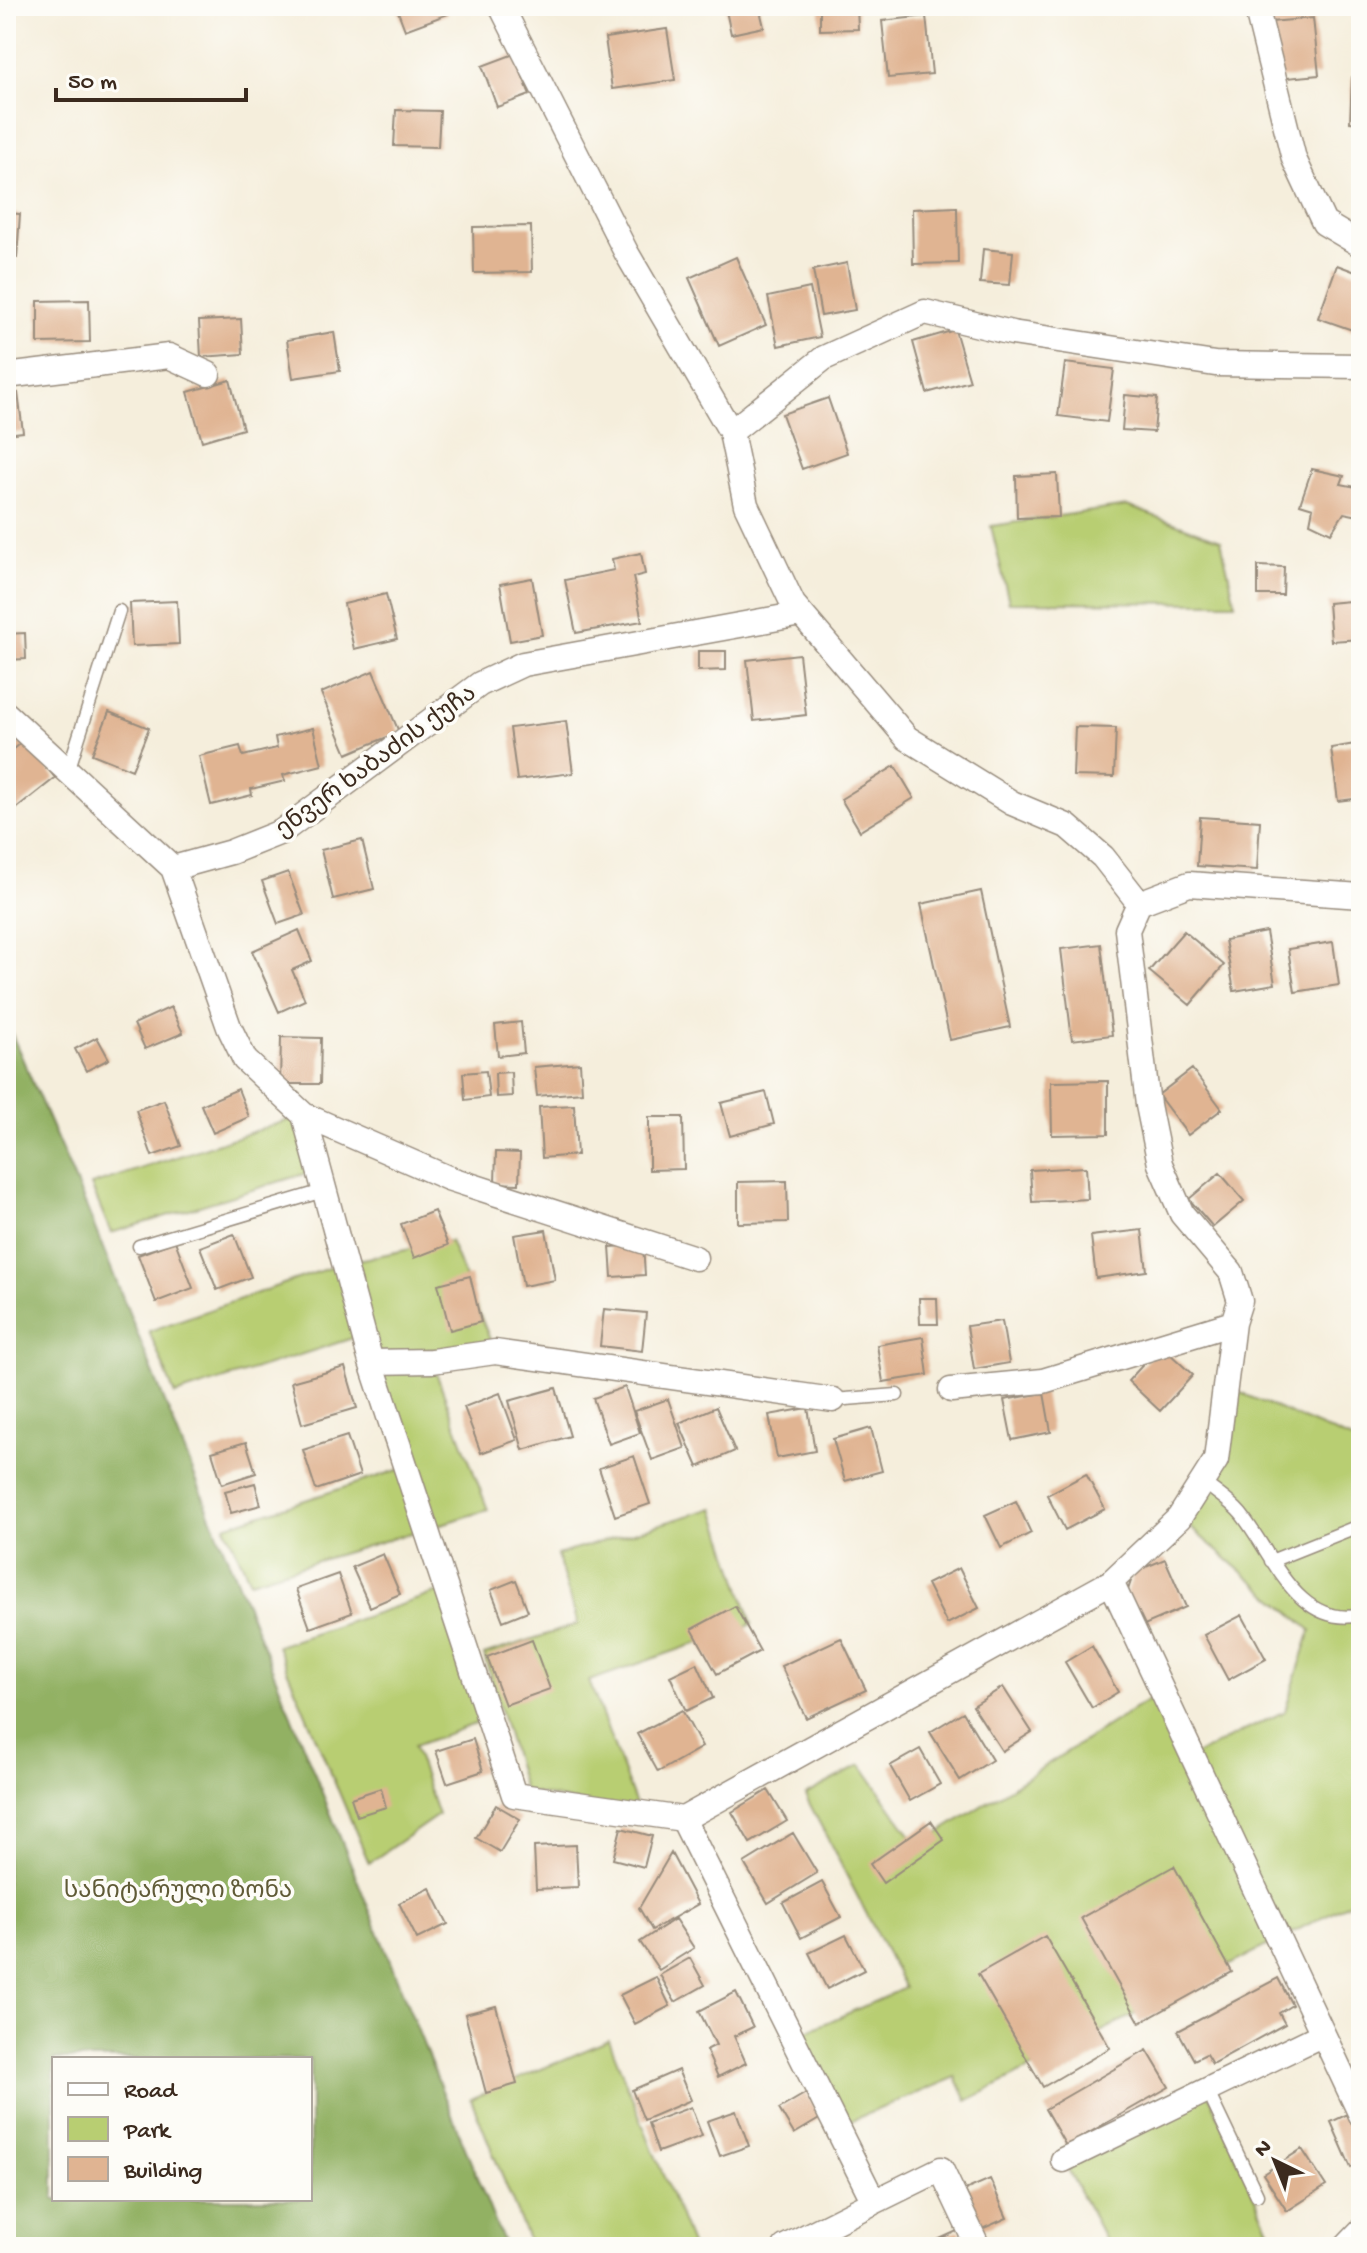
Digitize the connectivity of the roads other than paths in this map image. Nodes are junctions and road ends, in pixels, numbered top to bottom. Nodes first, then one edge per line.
1 (501, 6) edge
2 (1256, 6) edge
3 (1361, 245) edge
4 (1361, 366) edge
5 (208, 374) dead end
6 (6, 376) edge
7 (731, 432) junction
8 (119, 611) dead end
9 (801, 614) junction
10 (6, 714) edge
11 (68, 771) junction
12 (173, 868) junction
13 (1361, 876) edge
14 (1331, 894) junction
15 (1361, 896) edge
16 (1139, 903) junction
17 (304, 1115) junction
18 (323, 1191) junction
19 (139, 1246) dead end
20 (695, 1258) dead end
21 (1233, 1323) junction
22 (371, 1362) junction
23 (951, 1390) dead end
24 (897, 1395) dead end
25 (833, 1400) joint
26 (1203, 1482) junction
27 (1361, 1525) edge
28 (1271, 1561) junction
29 (1111, 1582) junction
30 (1361, 1615) edge
31 (683, 1819) junction
32 (1323, 2034) junction
33 (1207, 2090) junction
34 (1361, 2115) edge
35 (1063, 2160) dead end
36 (1257, 2195) dead end
37 (874, 2202) junction
38 (1361, 2222) edge
39 (785, 2247) edge
40 (978, 2247) edge
41 (1337, 2247) edge

1 - 7 street
2 - 3 street
4 - 7 street
5 - 6 street
7 - 9 street
8 - 11 lane
9 - 12 street, ენვერ ხაბაძის ქუჩა
9 - 16 street
10 - 11 street
11 - 12 street
12 - 17 street
13 - 14 street
14 - 15 street
14 - 16 street
16 - 21 street
17 - 18 street
17 - 20 street
18 - 19 lane
18 - 22 street
21 - 23 street
21 - 26 street
22 - 25 street
22 - 31 street
24 - 25 lane
26 - 28 lane
26 - 29 street
27 - 28 lane
28 - 30 lane
29 - 31 street
29 - 32 street
31 - 37 street
32 - 33 street
32 - 34 street
33 - 35 street
33 - 36 lane
37 - 39 street
37 - 40 street
38 - 41 lane

